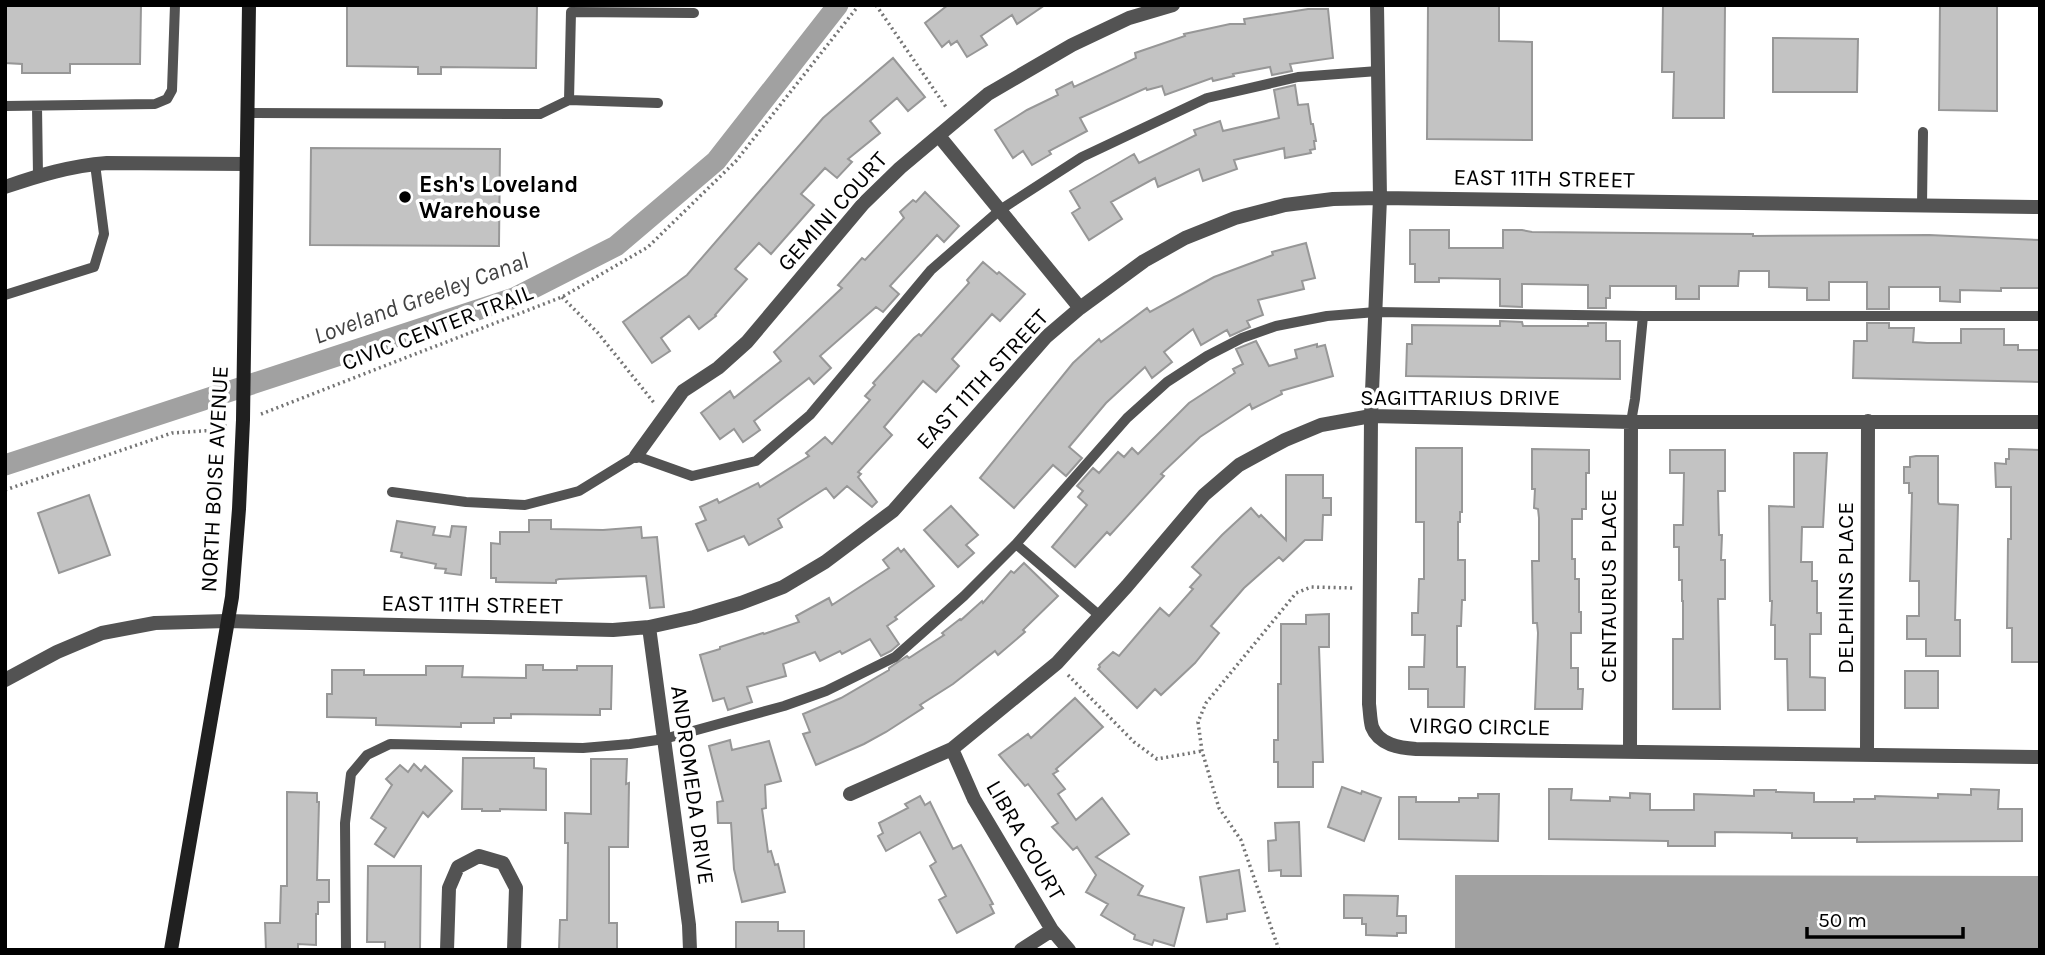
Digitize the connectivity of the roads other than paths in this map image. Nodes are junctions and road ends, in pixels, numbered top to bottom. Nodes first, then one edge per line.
1 (175, 5) edge
2 (249, 5) edge
3 (1173, 5) edge
4 (1377, 5) edge
5 (694, 13) dead end
6 (1378, 71) junction
7 (569, 100) junction
8 (658, 103) dead end
9 (5, 106) edge
10 (37, 106) junction
11 (247, 113) junction
12 (1923, 132) dead end
13 (939, 136) junction
14 (246, 163) junction
15 (95, 164) junction
16 (38, 176) junction
17 (5, 187) edge
18 (1380, 198) junction
19 (1922, 205) junction
20 (2040, 207) edge
21 (1000, 210) junction
22 (5, 295) edge
23 (1080, 308) junction
24 (1376, 312) junction
25 (1643, 316) junction
26 (2040, 316) edge
27 (1371, 416) junction
28 (1868, 421) junction
29 (1631, 422) junction
30 (2040, 422) edge
31 (636, 456) junction
32 (392, 492) dead end
33 (1016, 544) junction
34 (1100, 615) junction
35 (228, 621) junction
36 (649, 627) junction
37 (5, 680) edge
38 (664, 739) junction
39 (952, 749) junction
40 (1630, 751) junction
41 (1867, 754) junction
42 (2040, 757) edge
43 (850, 794) dead end
44 (1052, 930) junction
45 (171, 950) edge
46 (346, 950) edge
47 (447, 950) edge
48 (514, 950) edge
49 (690, 950) edge
50 (1020, 950) edge
51 (1069, 950) edge

1 - 10 lane
2 - 11 street, NORTH BOISE AVENUE
3 - 13 street, GEMINI COURT
4 - 6 street, VIRGO CIRCLE
5 - 7 lane
6 - 18 street, VIRGO CIRCLE
6 - 21 lane
7 - 8 lane
7 - 11 lane
9 - 10 lane
10 - 16 lane
11 - 14 street, NORTH BOISE AVENUE
12 - 19 lane
13 - 21 street
13 - 31 street, GEMINI COURT
14 - 15 street
14 - 35 street, NORTH BOISE AVENUE
15 - 16 street
15 - 22 lane
16 - 17 street
18 - 19 street, EAST 11TH STREET
18 - 23 street, EAST 11TH STREET
18 - 24 street, VIRGO CIRCLE
19 - 20 street, EAST 11TH STREET
21 - 23 street
21 - 31 lane
23 - 36 street, EAST 11TH STREET
24 - 25 lane
24 - 27 street, VIRGO CIRCLE
24 - 33 lane
25 - 26 lane
25 - 29 lane
27 - 29 street, SAGITTARIUS DRIVE
27 - 34 street, SAGITTARIUS DRIVE
27 - 40 street, VIRGO CIRCLE
28 - 29 street, SAGITTARIUS DRIVE
28 - 30 street, SAGITTARIUS DRIVE
28 - 41 street, DELPHINS PLACE
29 - 40 street, CENTAURUS PLACE
31 - 32 lane
33 - 34 lane
33 - 38 lane
34 - 39 street, SAGITTARIUS DRIVE
35 - 36 street, EAST 11TH STREET
35 - 37 street, EAST 11TH STREET
35 - 45 street, NORTH BOISE AVENUE
36 - 38 street, ANDROMEDA DRIVE
38 - 46 lane
38 - 49 street, ANDROMEDA DRIVE
39 - 43 street, SAGITTARIUS DRIVE
39 - 44 street, LIBRA COURT
40 - 41 street, VIRGO CIRCLE
41 - 42 street, VIRGO CIRCLE
44 - 50 street
44 - 51 street, LIBRA COURT
47 - 48 street

